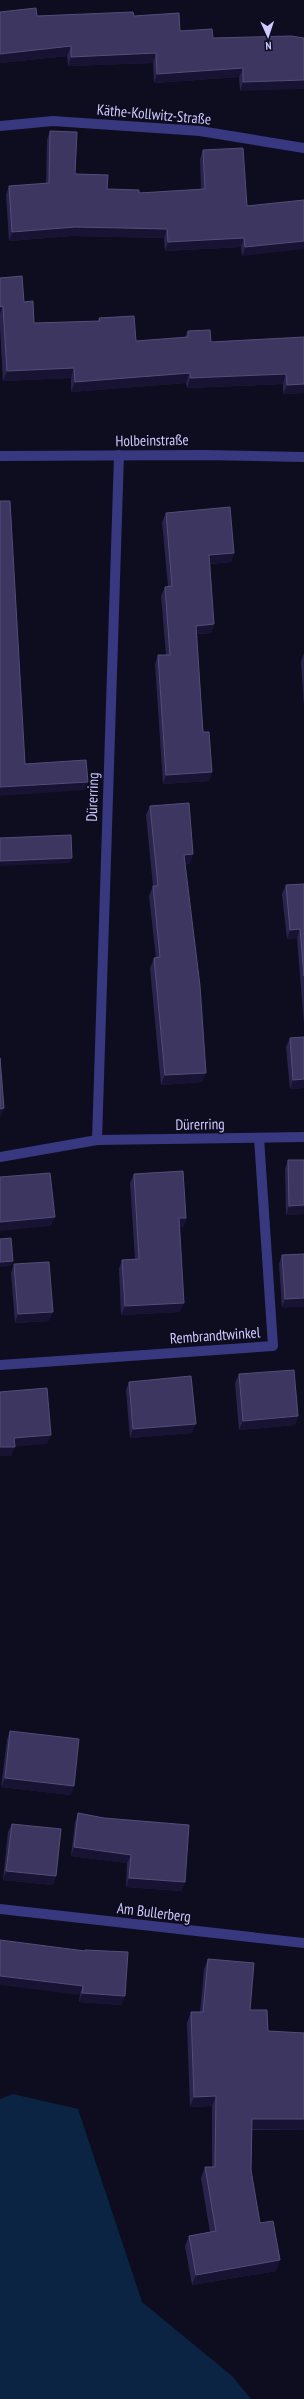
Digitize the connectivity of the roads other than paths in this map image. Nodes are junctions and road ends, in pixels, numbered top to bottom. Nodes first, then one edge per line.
1 (0, 126) edge
2 (304, 148) edge
3 (119, 455) junction
4 (0, 456) edge
5 (304, 457) edge
6 (304, 1137) edge
7 (259, 1138) junction
8 (97, 1140) junction
9 (0, 1157) edge
10 (0, 1365) edge
11 (0, 1909) edge
12 (304, 1943) edge

1 - 2 street, Käthe-Kollwitz-Straße
3 - 4 street, Holbeinstraße
3 - 5 street, Holbeinstraße
3 - 8 street, Dürerring
6 - 7 street, Dürerring
7 - 8 street, Dürerring
7 - 10 street, Rembrandtwinkel
8 - 9 street, Dürerring
11 - 12 street, Am Bullerberg

